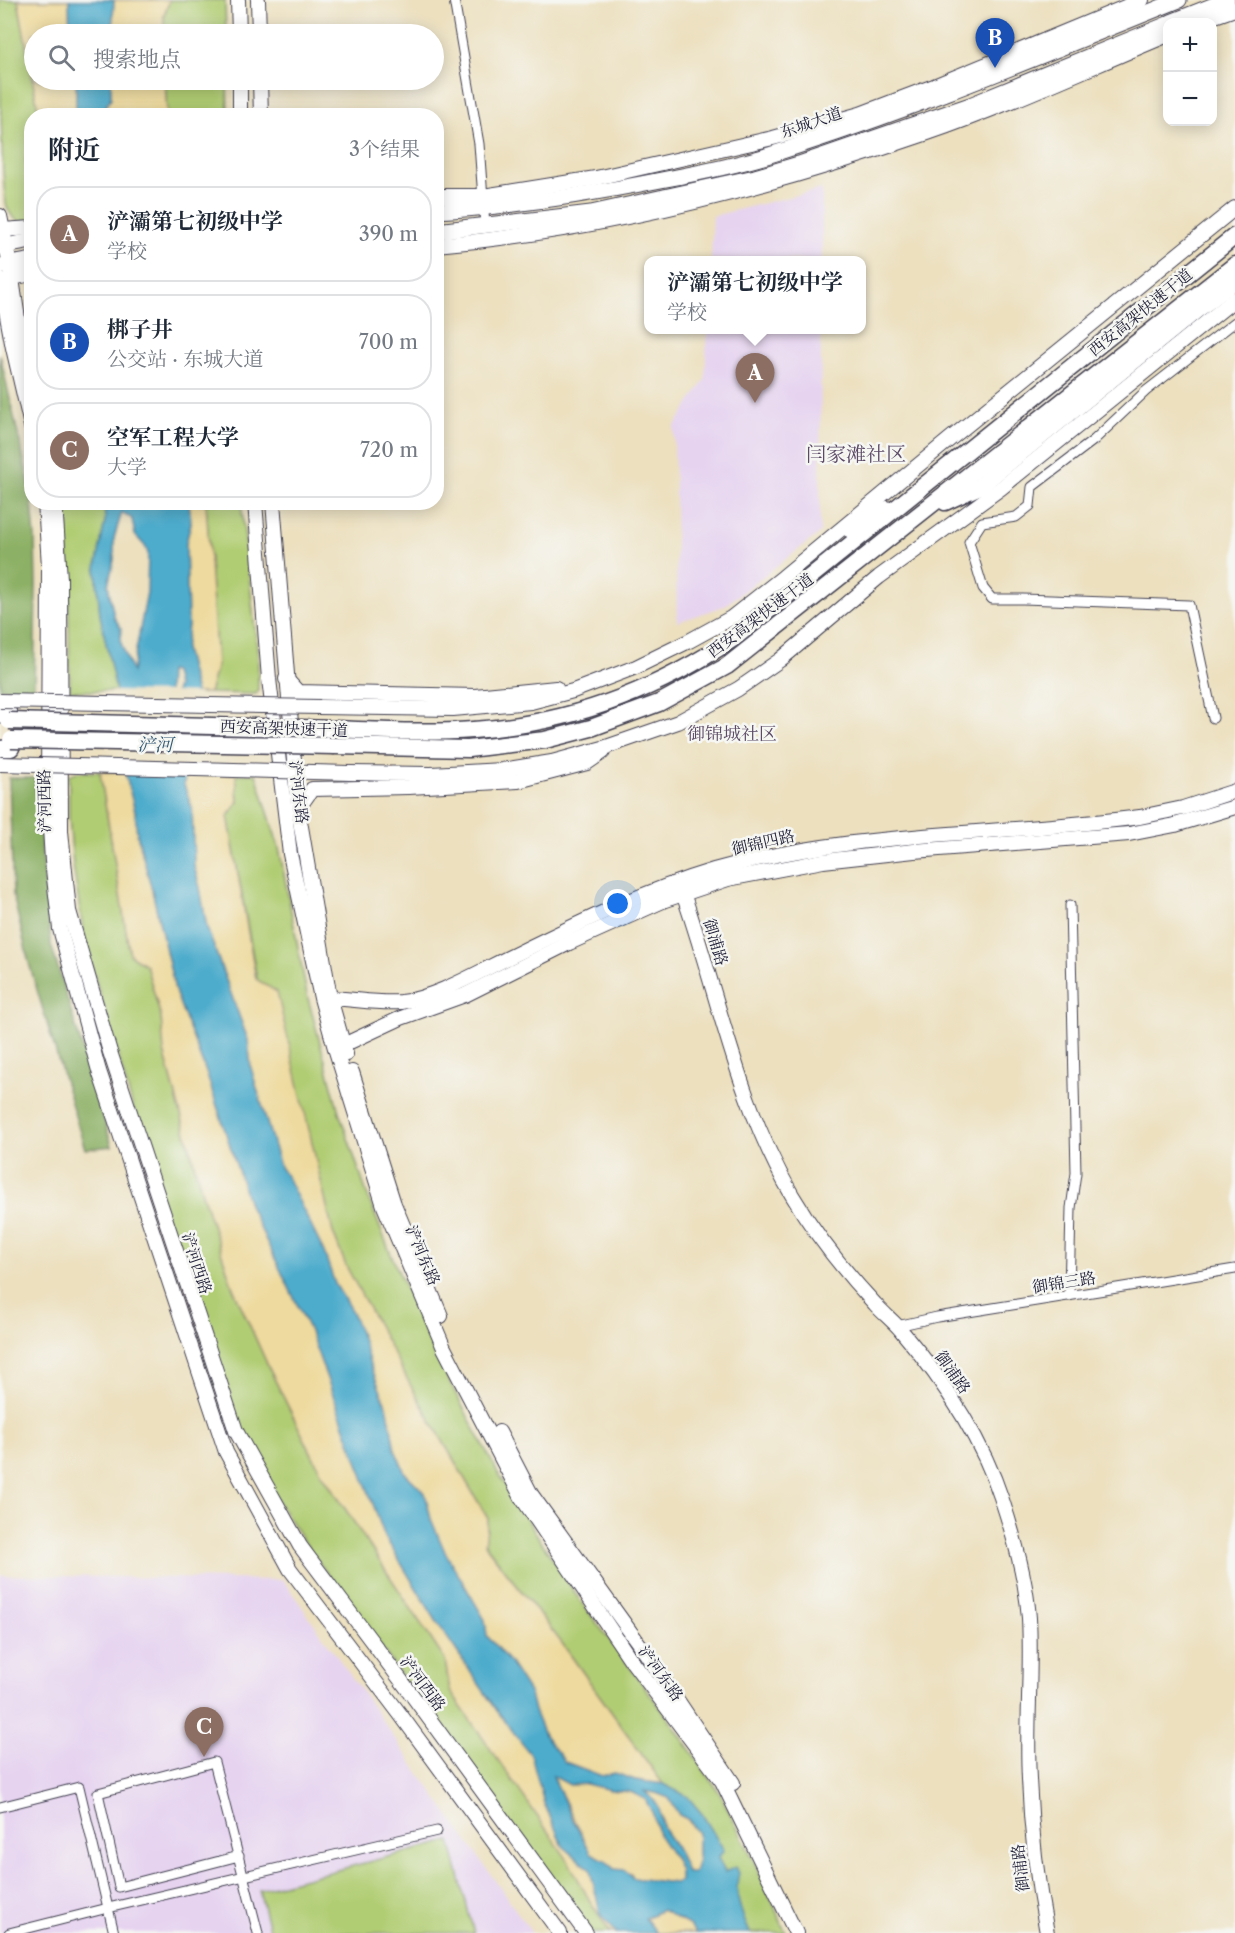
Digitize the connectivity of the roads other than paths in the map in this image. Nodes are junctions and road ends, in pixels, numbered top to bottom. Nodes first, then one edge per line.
1 (238, 0) edge
2 (258, 0) edge
3 (454, 0) edge
4 (1142, 0) edge
5 (1179, 0) edge
6 (1227, 0) edge
7 (1235, 9) edge
8 (1182, 18) edge
9 (1209, 18) edge
10 (239, 24) edge
11 (259, 24) edge
12 (1163, 25) edge
13 (1163, 37) edge
14 (240, 90) edge
15 (260, 90) edge
16 (240, 108) edge
17 (261, 108) edge
18 (444, 197) edge
19 (483, 202) junction
20 (1235, 208) edge
21 (444, 209) edge
22 (1, 223) edge
23 (1235, 224) edge
24 (485, 226) junction
25 (24, 227) edge
26 (444, 230) edge
27 (1235, 236) edge
28 (24, 242) edge
29 (444, 244) edge
30 (3, 246) edge
31 (24, 264) edge
32 (1235, 265) edge
33 (5, 272) edge
34 (24, 273) edge
35 (1235, 281) edge
36 (1235, 299) edge
37 (1235, 321) edge
38 (24, 354) edge
39 (24, 396) edge
40 (983, 440) junction
41 (923, 488) junction
42 (46, 510) edge
43 (56, 510) edge
44 (256, 510) edge
45 (274, 510) edge
46 (920, 513) junction
47 (819, 547) junction
48 (636, 667) junction
49 (286, 679) junction
50 (4, 715) edge
51 (1213, 718) dead end
52 (335, 738) junction
53 (5, 744) edge
54 (614, 745) junction
55 (0, 764) edge
56 (1235, 791) edge
57 (1235, 807) edge
58 (298, 809) junction
59 (681, 887) junction
60 (1070, 905) dead end
61 (326, 998) junction
62 (339, 1047) junction
63 (1235, 1269) edge
64 (1069, 1296) junction
65 (897, 1326) junction
66 (0, 1807) edge
67 (437, 1831) dead end
68 (239, 1856) junction
69 (244, 1876) junction
70 (108, 1908) junction
71 (9, 1933) edge
72 (114, 1933) edge
73 (258, 1933) edge
74 (560, 1933) edge
75 (586, 1933) edge
76 (796, 1933) edge
77 (805, 1933) edge
78 (1047, 1933) edge

1 - 10 main road
2 - 11 main road
3 - 19 street
4 - 19 main road
5 - 19 main road, 东城大道
6 - 8 main road
7 - 9 main road
12 - 24 main road
13 - 29 main road
14 - 16 main road
15 - 17 main road
18 - 19 main road
19 - 21 main road, 东城大道
19 - 24 street
20 - 47 main road
22 - 25 main road
22 - 30 main road
23 - 40 highway
24 - 26 main road
27 - 40 highway, 西安高架快速干道
28 - 30 main road
30 - 33 main road
31 - 33 main road
32 - 46 highway, 西安高架快速干道
33 - 34 main road
33 - 38 main road
33 - 39 main road
35 - 46 highway
36 - 54 main road
37 - 51 street
40 - 41 highway, 西安高架快速干道
41 - 47 main road
41 - 52 highway, 西安高架快速干道
42 - 74 main road, 浐河西路
43 - 75 main road, 浐河西路
44 - 61 main road, 浐河东路
45 - 49 main road, 浐河东路
46 - 52 highway, 西安高架快速干道
47 - 48 main road
48 - 49 main road
48 - 50 main road, bridge
49 - 58 main road, 浐河东路
50 - 52 highway, 西安高架快速干道, bridge
52 - 53 highway, 西安高架快速干道, bridge
54 - 55 main road, bridge
54 - 58 main road
56 - 59 main road, 御锦四路
57 - 59 main road, 御锦四路
58 - 61 main road, 浐河东路
59 - 61 main road, 御锦四路
59 - 62 main road, 御锦四路
59 - 65 main road, 御浦路
60 - 64 street
61 - 62 main road, 浐河东路
62 - 76 main road, 浐河东路
62 - 77 main road, 浐河东路
63 - 64 street, 御锦三路
64 - 65 street, 御锦三路
65 - 78 main road, 御浦路
66 - 70 street
67 - 69 street
68 - 68 street
68 - 69 street
69 - 70 street
69 - 73 street
70 - 71 street
70 - 72 street

